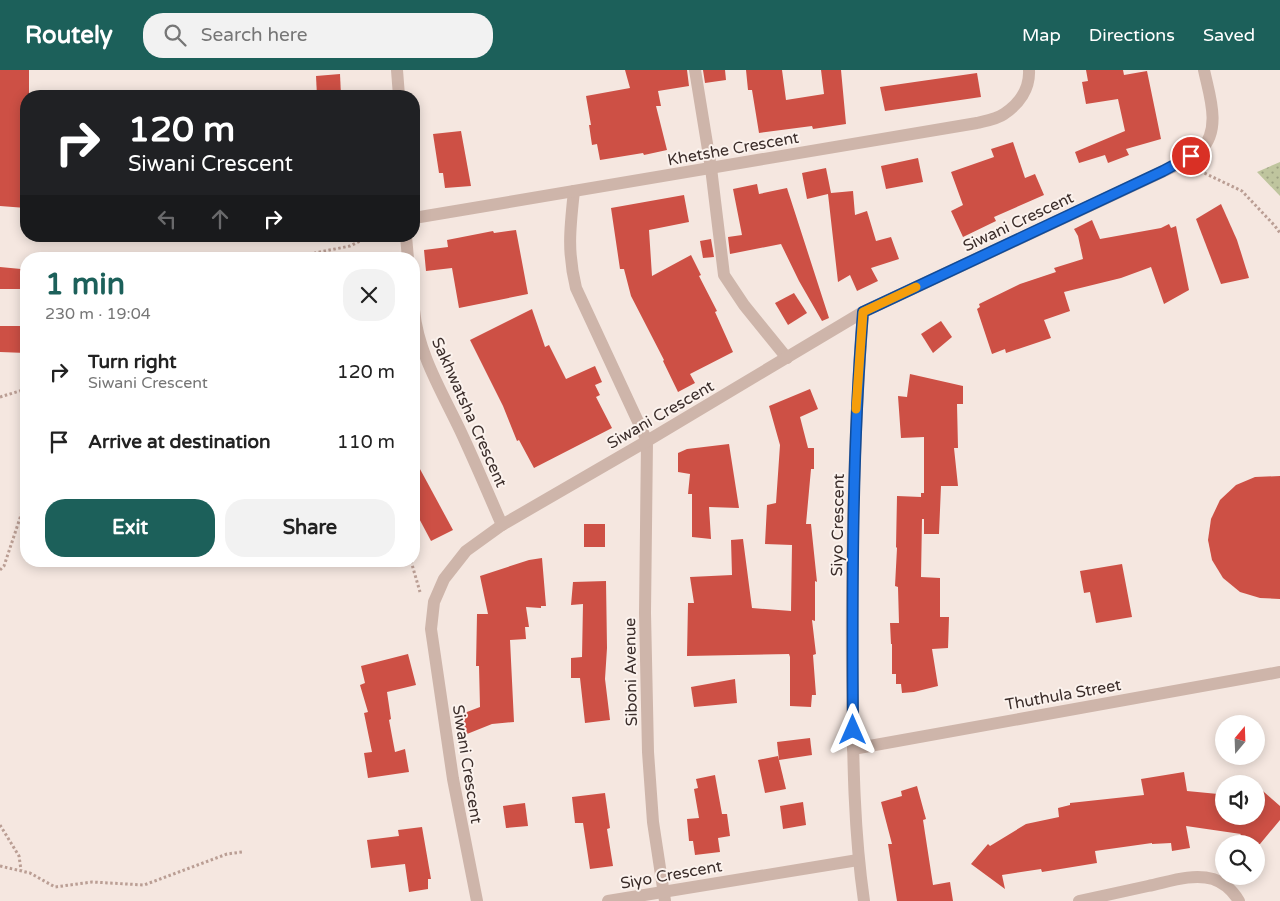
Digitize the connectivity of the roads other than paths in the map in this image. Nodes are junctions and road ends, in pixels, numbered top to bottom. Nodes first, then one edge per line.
1 (397, 70) edge
2 (695, 70) edge
3 (1029, 70) edge
4 (1204, 70) edge
5 (398, 90) edge
6 (712, 168) junction
7 (574, 191) junction
8 (420, 217) edge
9 (863, 312) junction
10 (420, 342) edge
11 (786, 358) junction
12 (647, 441) junction
13 (502, 525) junction
14 (1280, 672) edge
15 (853, 749) junction
16 (858, 860) junction
17 (664, 896) edge
18 (477, 901) edge
19 (608, 901) edge
20 (864, 901) edge
21 (1079, 901) edge
22 (1239, 901) edge

1 - 5 street
2 - 6 street
3 - 6 street, Khetshe Crescent
4 - 9 street, Siwani Crescent
6 - 7 street, Khetshe Crescent
6 - 11 street
7 - 8 street, Khetshe Crescent
7 - 12 street
9 - 11 street, Siwani Crescent
9 - 15 street, Siyo Crescent
10 - 13 street, Sakhwatsha Crescent
11 - 12 street, Siwani Crescent
12 - 13 street, Siwani Crescent
12 - 17 street, Siboni Avenue
13 - 18 street, Siwani Crescent
14 - 15 street, Thuthula Street
15 - 16 street, Siyo Crescent
16 - 17 street, Siyo Crescent
16 - 20 street, Siyo Crescent
17 - 19 street, Siyo Crescent
21 - 22 street

